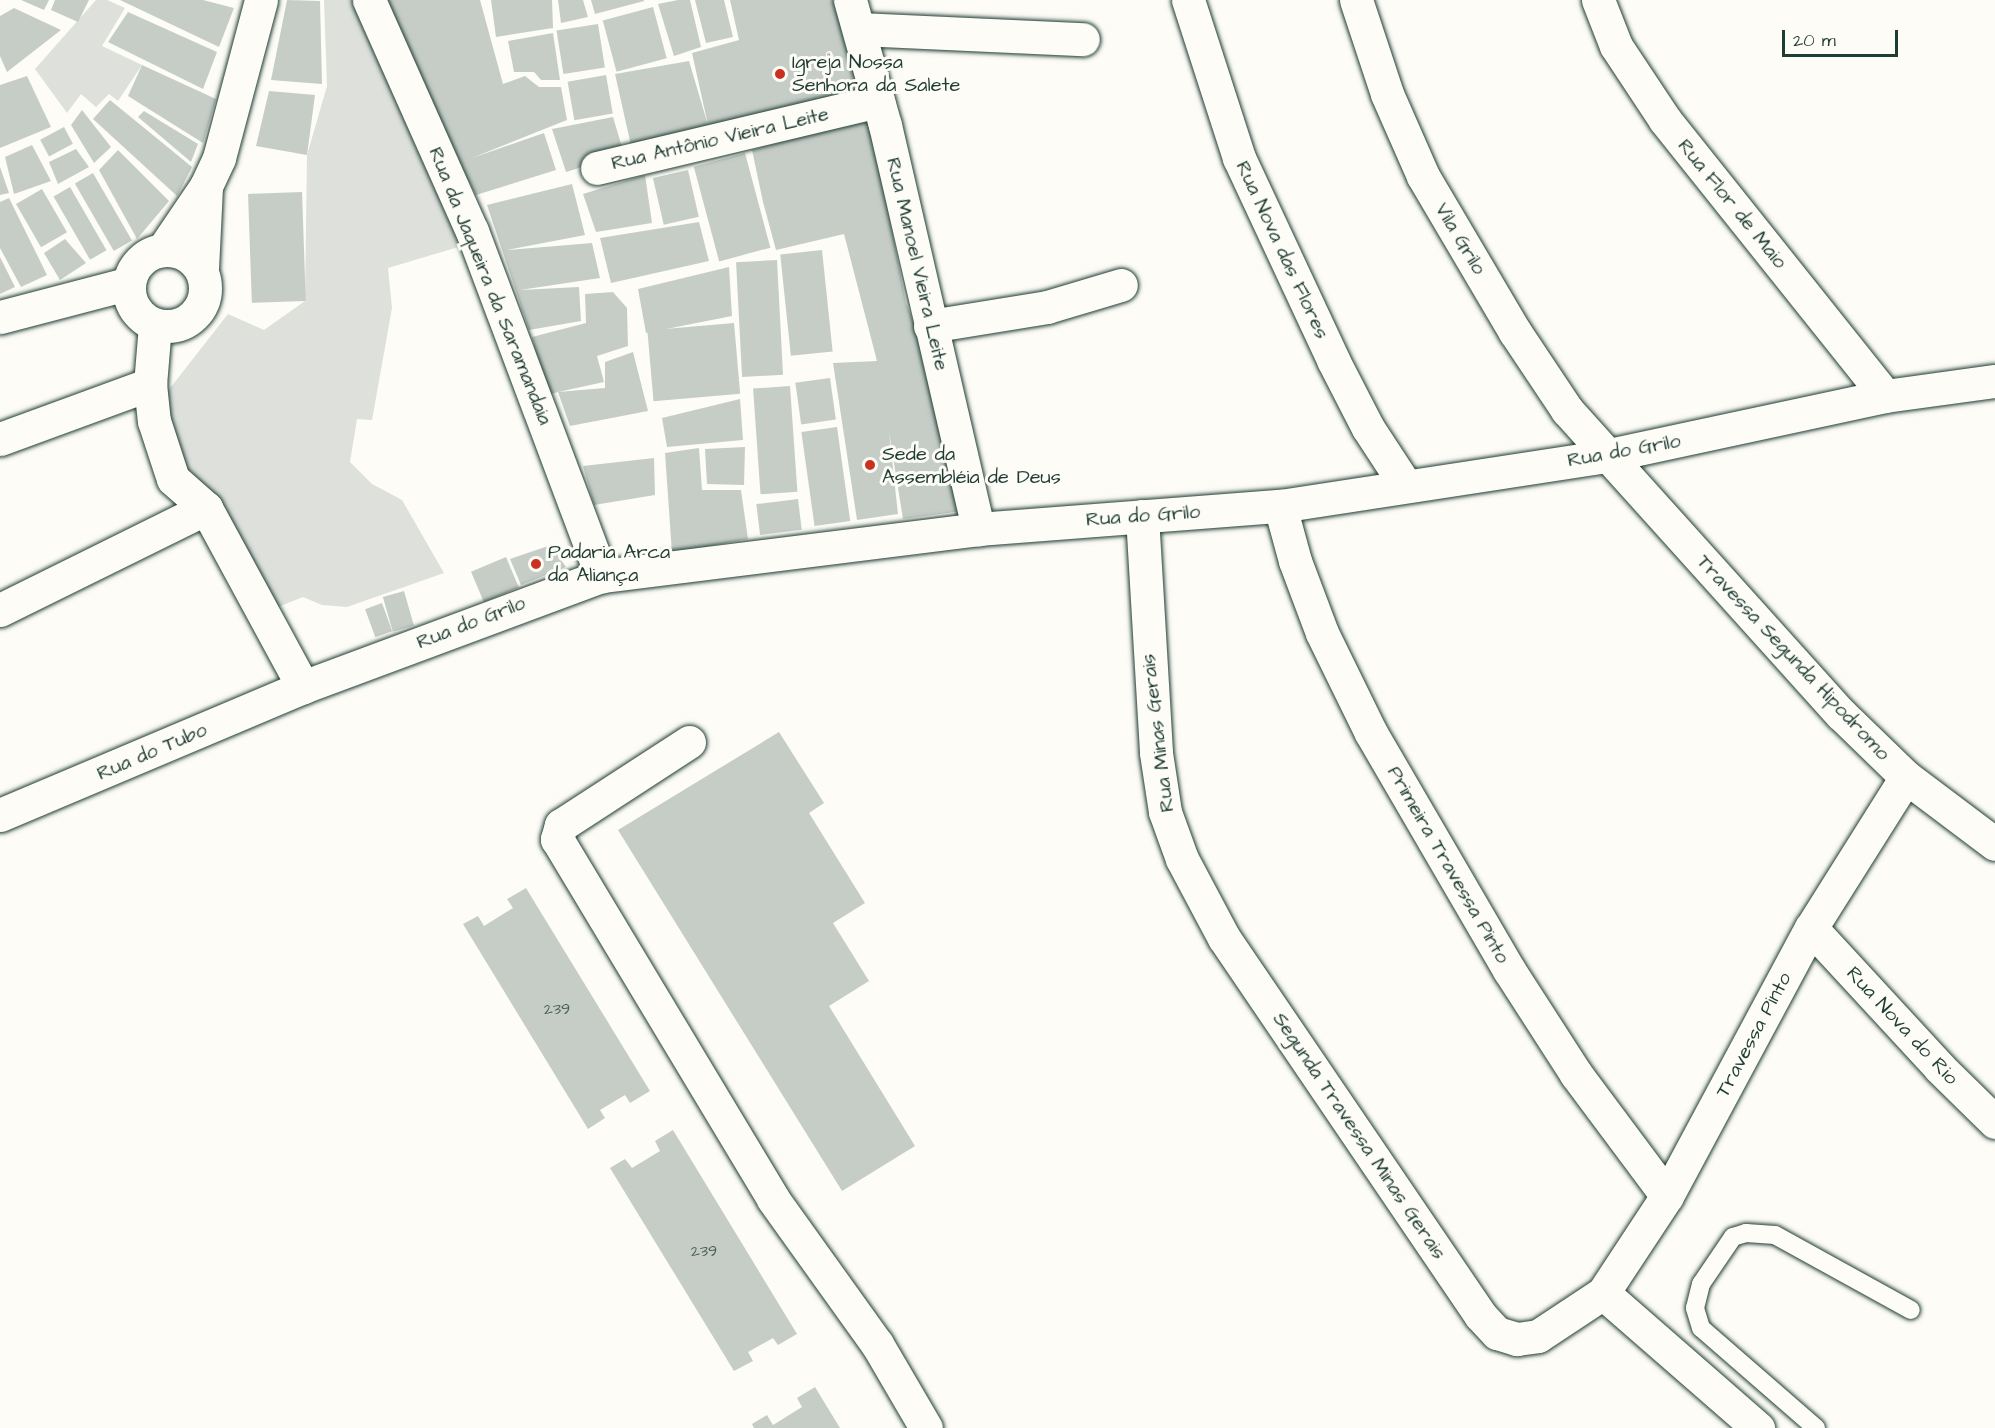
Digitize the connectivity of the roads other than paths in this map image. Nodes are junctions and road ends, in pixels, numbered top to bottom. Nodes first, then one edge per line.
1 (261, 0) edge
2 (369, 0) edge
3 (1188, 0) edge
4 (1356, 0) edge
5 (1598, 0) edge
6 (854, 14) edge
7 (1083, 39) dead end
8 (878, 101) junction
9 (597, 168) dead end
10 (206, 186) junction
11 (164, 248) junction
12 (202, 269) junction
13 (127, 284) junction
14 (1121, 285) dead end
15 (0, 317) edge
16 (155, 325) junction
17 (930, 326) junction
18 (1995, 381) edge
19 (150, 384) junction
20 (1885, 396) junction
21 (0, 439) edge
22 (1605, 456) junction
23 (1406, 486) junction
24 (1280, 506) junction
25 (206, 508) junction
26 (1142, 516) junction
27 (978, 529) junction
28 (602, 576) junction
29 (0, 610) edge
30 (303, 687) junction
31 (689, 742) dead end
32 (1906, 777) junction
33 (0, 815) edge
34 (1995, 844) edge
35 (1811, 928) junction
36 (1224, 938) joint
37 (1995, 1122) edge
38 (1667, 1196) junction
39 (1603, 1293) junction
40 (1911, 1310) dead end
41 (1497, 1333) joint
42 (926, 1428) edge
43 (1758, 1428) edge
44 (1816, 1428) edge

1 - 10 street
2 - 28 street, Rua da Jaqueira da Saramandaia
3 - 23 street, Rua Nova das Flores
4 - 22 street, Vila Grilo
5 - 20 street, Rua Flor de Maio
6 - 7 street
6 - 8 street, Rua Manoel Vieira Leite
8 - 9 street, Rua Antônio Vieira Leite
8 - 17 street, Rua Manoel Vieira Leite
10 - 11 street
10 - 12 street
11 - 12 street
11 - 13 street
12 - 16 street
13 - 15 street
13 - 16 street
14 - 17 street
16 - 19 street
17 - 27 street, Rua Manoel Vieira Leite
18 - 20 street, Rua do Grilo
19 - 21 street
19 - 25 street
20 - 22 street, Rua do Grilo
22 - 23 street, Rua do Grilo
22 - 32 street, Travessa Segunda Hipodromo
23 - 24 street, Rua do Grilo
24 - 26 street, Rua do Grilo
24 - 38 street, Primeira Travessa Pinto
25 - 29 street
25 - 30 street
26 - 27 street, Rua do Grilo
26 - 36 street, Rua Minas Gerais
27 - 28 street, Rua do Grilo
28 - 30 street, Rua do Grilo
30 - 33 street, Rua do Tubo
31 - 42 street
32 - 34 street, Travessa Segunda Hipodromo
32 - 35 street, Travessa Pinto
35 - 37 street, Rua Nova do Rio
35 - 38 street, Travessa Pinto
36 - 41 street, Segunda Travessa Minas Gerais
38 - 39 street, Travessa Pinto
39 - 41 street, Travessa Pinto
39 - 43 street
40 - 44 lane

